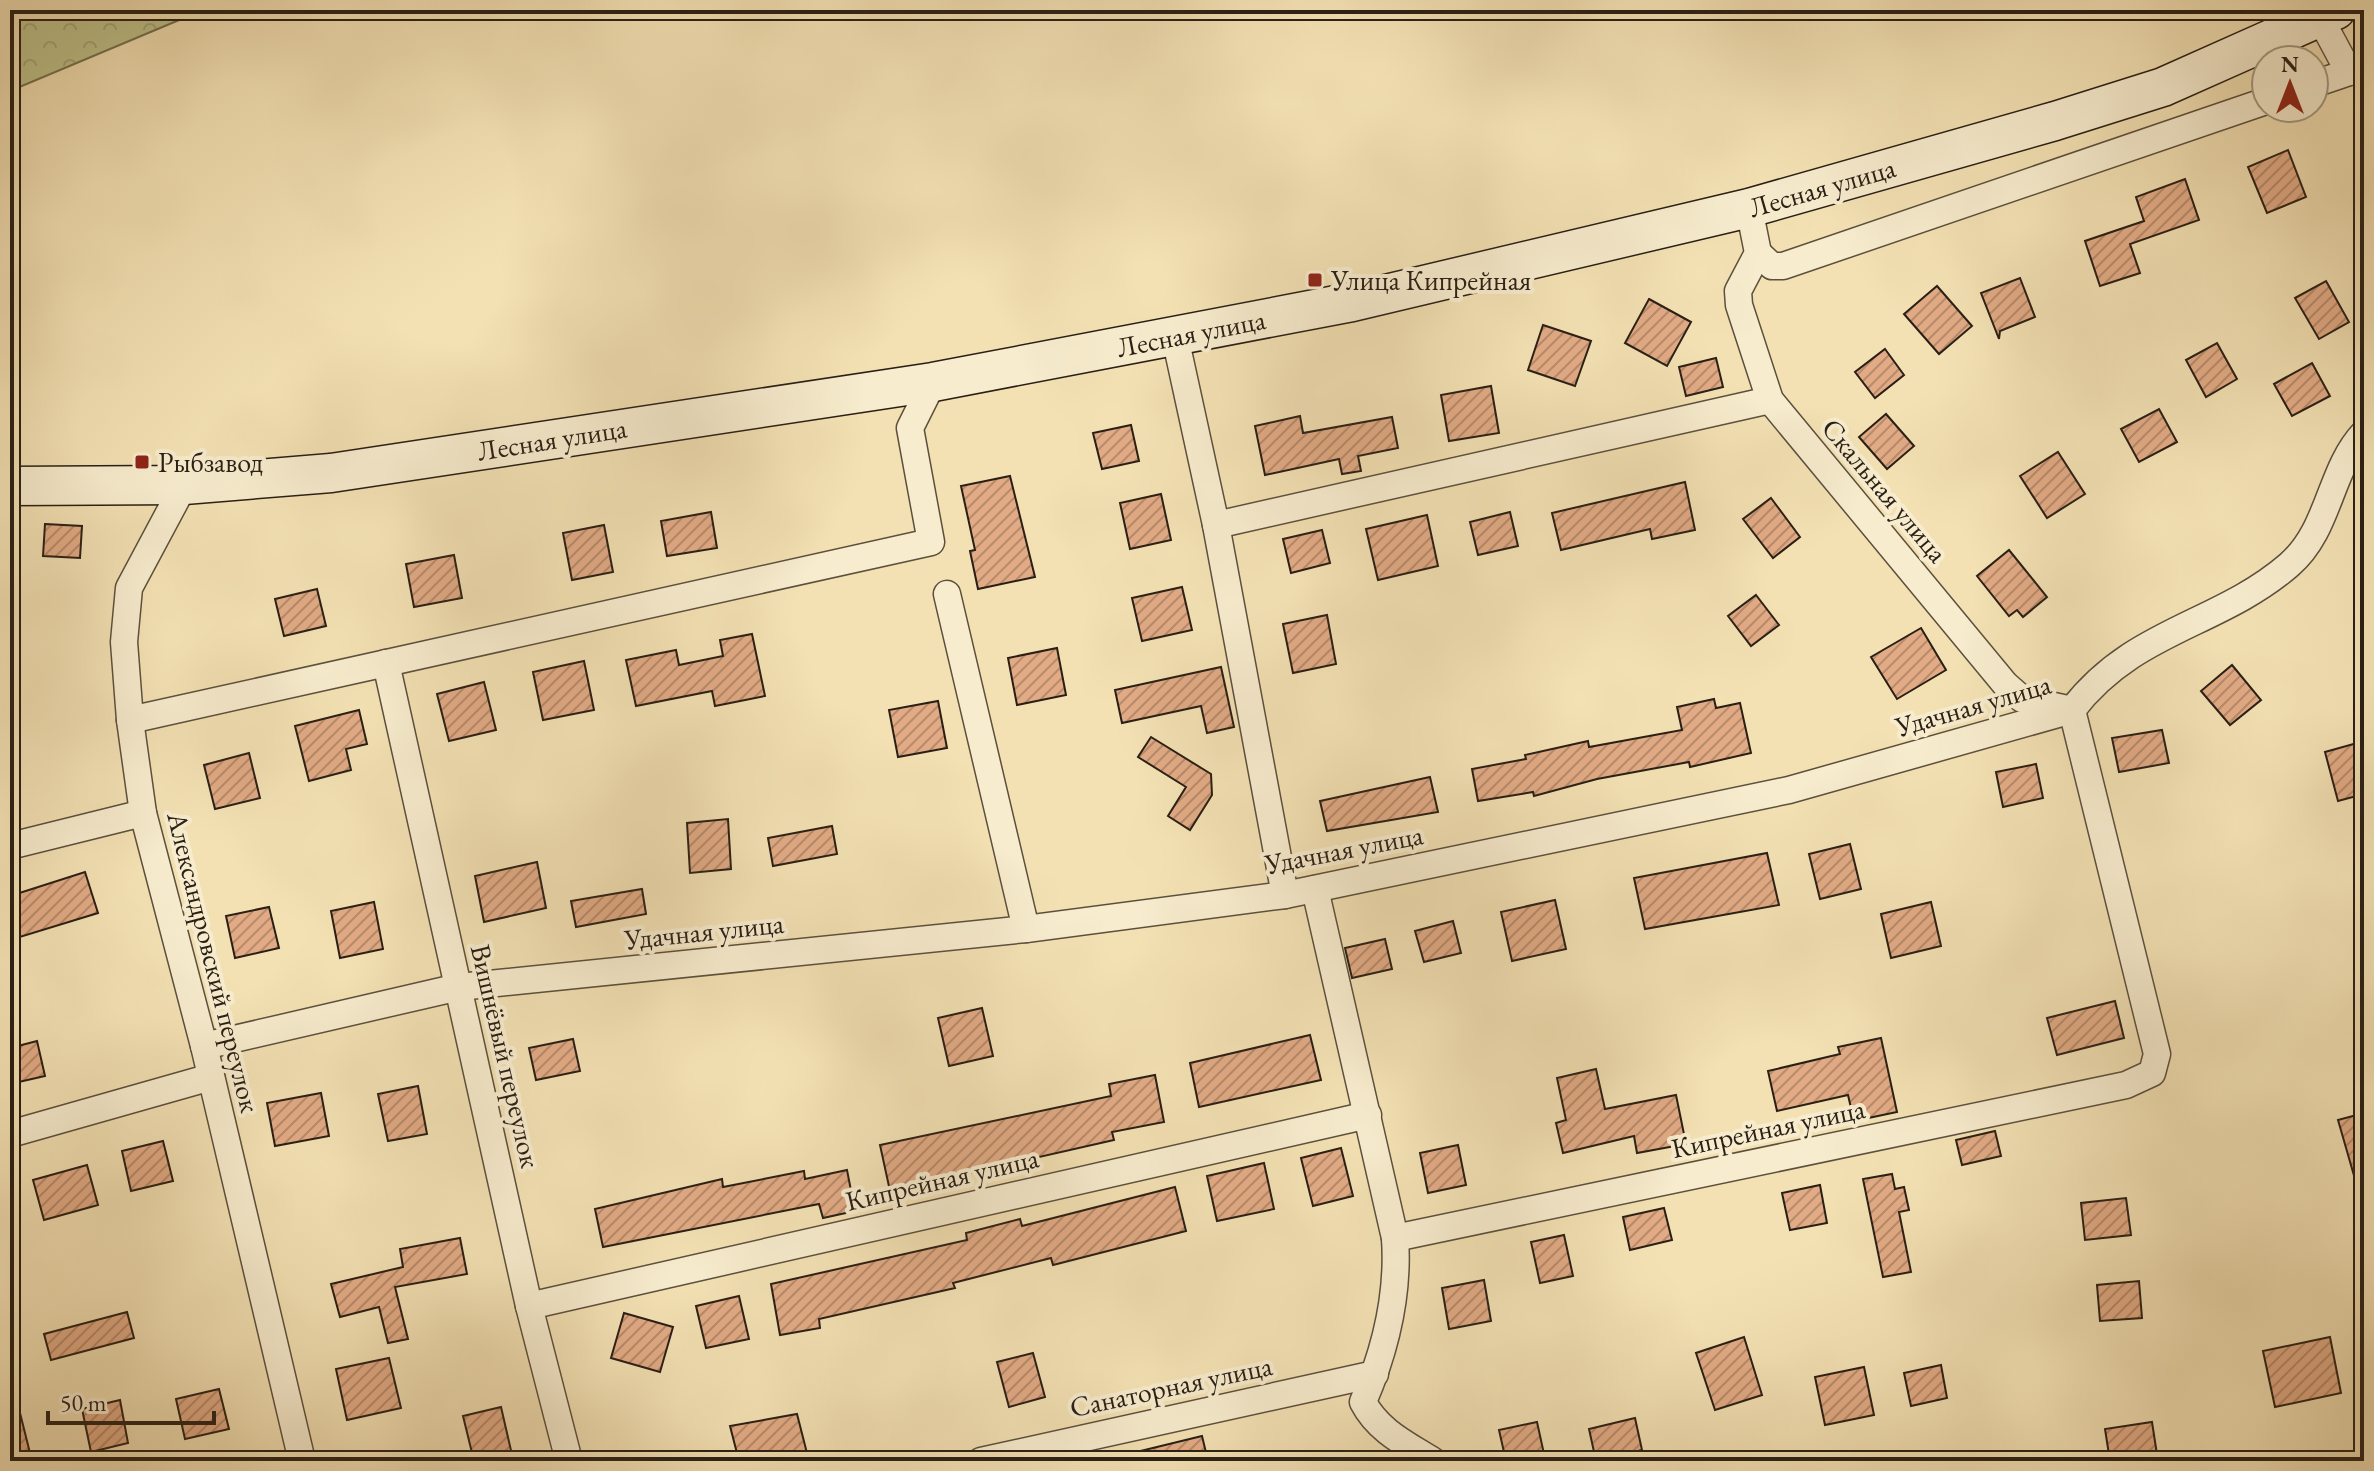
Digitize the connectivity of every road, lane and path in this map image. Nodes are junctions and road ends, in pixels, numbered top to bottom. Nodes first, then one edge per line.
1 (2328, 14) edge
2 (2356, 70) edge
3 (2330, 79) edge
4 (2250, 106) edge
5 (1749, 208) junction
6 (1758, 253) junction
7 (1175, 337) junction
8 (933, 382) junction
9 (1770, 400) junction
10 (2364, 433) edge
11 (184, 485) junction
12 (10, 486) edge
13 (1216, 525) junction
14 (947, 594) dead end
15 (386, 663) junction
16 (2072, 710) junction
17 (130, 720) junction
18 (143, 813) junction
19 (10, 846) edge
20 (1315, 889) junction
21 (1285, 895) junction
22 (1026, 929) junction
23 (459, 987) junction
24 (204, 1046) junction
25 (211, 1077) junction
26 (1368, 1115) junction
27 (10, 1134) edge
28 (1395, 1238) junction
29 (529, 1306) junction
30 (1375, 1374) junction
31 (302, 1461) edge
32 (569, 1461) edge
33 (981, 1461) edge
34 (1433, 1461) edge

1 - 2 street
1 - 5 main road, Лесная улица
2 - 3 street
4 - 6 street
5 - 6 street
5 - 7 main road, Лесная улица
6 - 9 street, Скальная улица
7 - 8 main road, Лесная улица
7 - 13 street
8 - 11 main road, Лесная улица
8 - 15 street
9 - 13 street
9 - 16 street, Скальная улица
10 - 16 street, Удачная улица
11 - 12 main road, Лесная улица
11 - 17 street, Александровский переулок
13 - 21 street
14 - 22 street
15 - 17 street
15 - 23 street, Вишнёвый переулок
16 - 20 street, Удачная улица
16 - 28 street, Кипрейная улица
17 - 18 street, Александровский переулок
18 - 19 street
18 - 24 street, Александровский переулок
20 - 21 street, Удачная улица
20 - 26 street
21 - 22 street, Удачная улица
22 - 23 street, Удачная улица
23 - 24 street, Удачная улица
23 - 29 street, Вишнёвый переулок
24 - 25 street, Александровский переулок
25 - 27 street
25 - 31 street, Александровский переулок
26 - 28 street
26 - 29 street, Кипрейная улица
28 - 30 street
29 - 32 street, Вишнёвый переулок
30 - 33 street, Санаторная улица
30 - 34 street

